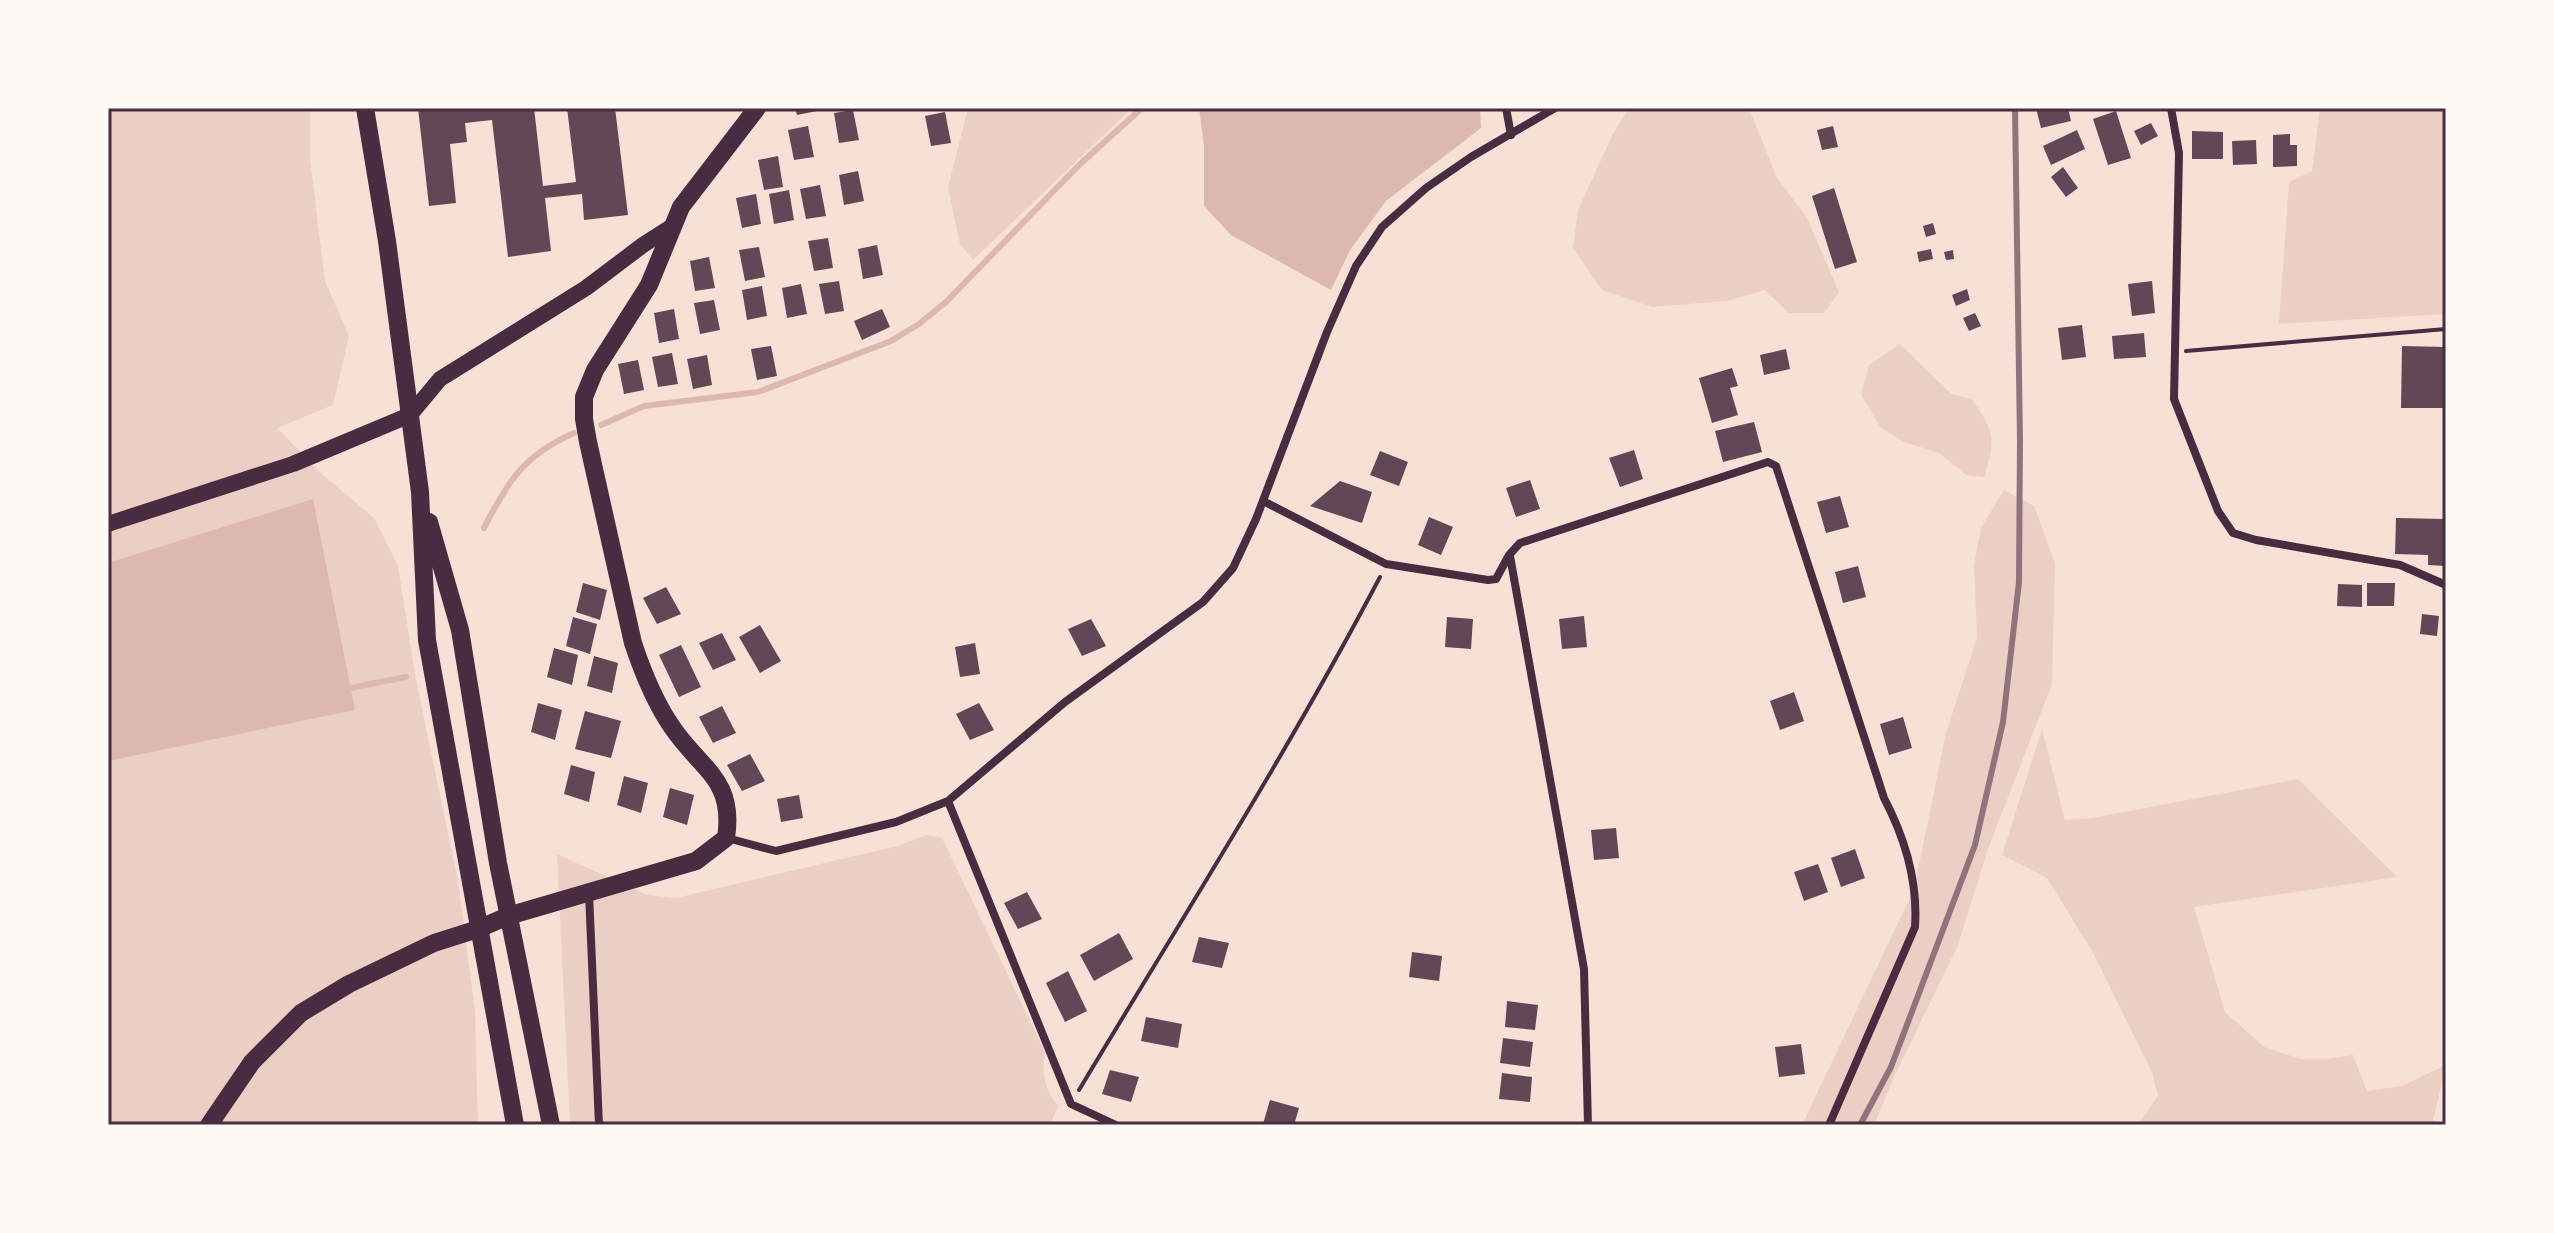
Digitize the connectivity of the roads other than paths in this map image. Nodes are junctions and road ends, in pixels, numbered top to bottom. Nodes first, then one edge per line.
1 (365, 108) edge
2 (757, 108) edge
3 (1506, 108) edge
4 (1555, 108) edge
5 (2171, 108) edge
6 (1511, 135) junction
7 (671, 227) junction
8 (410, 415) junction
9 (420, 492) junction
10 (1263, 501) junction
11 (108, 524) edge
12 (1509, 555) junction
13 (2446, 585) edge
14 (948, 801) junction
15 (726, 838) junction
16 (589, 892) junction
17 (508, 916) junction
18 (478, 929) junction
19 (209, 1125) edge
20 (515, 1125) edge
21 (551, 1125) edge
22 (599, 1125) edge
23 (1116, 1125) edge
24 (1588, 1125) edge
25 (1829, 1125) edge

1 - 8 main road
2 - 7 main road
3 - 6 street
4 - 6 street
5 - 13 street
6 - 10 street
7 - 8 main road
7 - 15 main road
8 - 9 main road
8 - 11 main road
9 - 17 main road
9 - 18 main road
10 - 12 street
10 - 14 street
12 - 24 street
12 - 25 street
14 - 15 street
14 - 23 street
15 - 16 main road
16 - 17 main road
16 - 22 street
17 - 18 main road
17 - 21 main road
18 - 19 main road
18 - 20 main road

